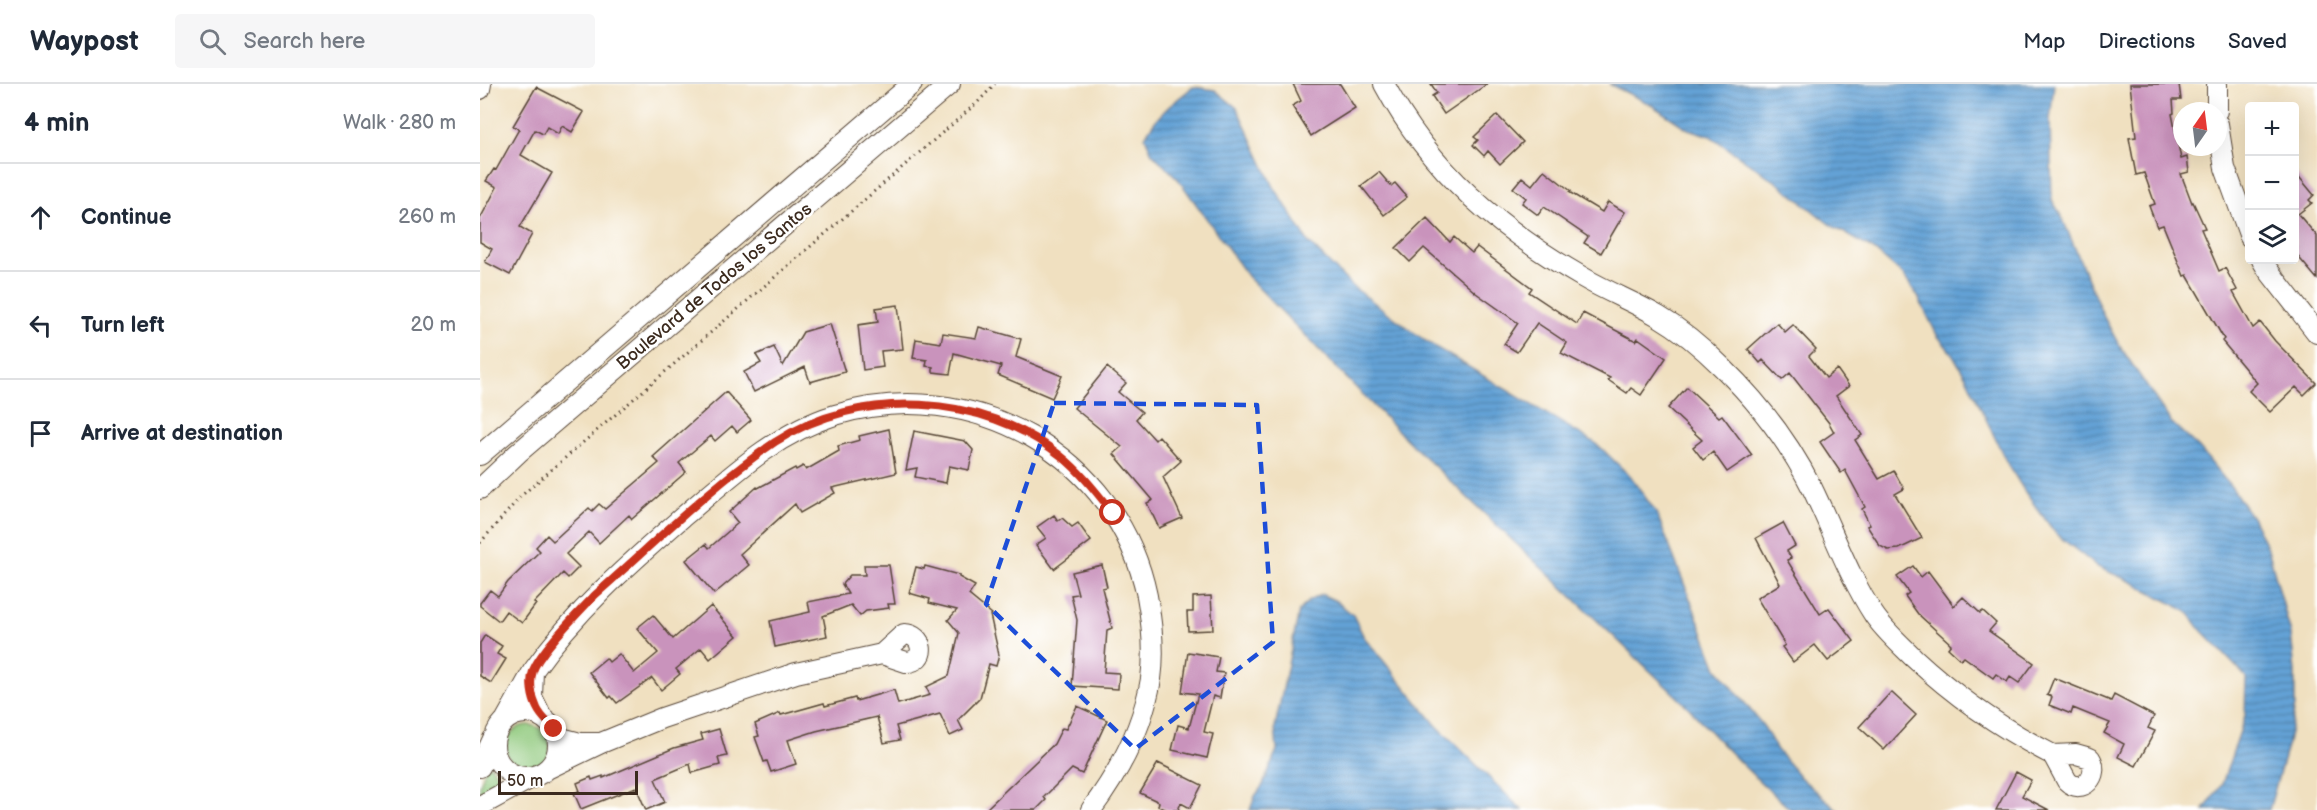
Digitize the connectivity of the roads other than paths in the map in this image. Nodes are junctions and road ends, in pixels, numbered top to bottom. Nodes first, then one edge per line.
1 (481, 84) edge
2 (912, 84) edge
3 (950, 84) edge
4 (1384, 84) edge
5 (2217, 84) edge
6 (480, 89) edge
7 (2217, 102) edge
8 (2223, 156) edge
9 (2245, 223) edge
10 (2264, 264) edge
11 (2317, 333) edge
12 (480, 455) edge
13 (480, 489) edge
14 (882, 654) dead end
15 (533, 671) junction
16 (542, 717) junction
17 (506, 719) junction
18 (494, 736) junction
19 (557, 737) junction
20 (601, 743) junction
21 (2053, 755) dead end
22 (480, 767) edge
23 (541, 772) junction
24 (480, 806) edge
25 (1091, 810) edge

1 - 6 street
2 - 12 street, Boulevard de Todos los Santos
3 - 13 street, Boulevard de Todos los Santos
4 - 21 street
5 - 7 street
8 - 9 street
10 - 11 street
14 - 20 street
15 - 16 street
15 - 17 street
15 - 25 street
16 - 17 street
16 - 19 street
17 - 18 street
18 - 22 street
18 - 23 street
19 - 20 street
19 - 23 street
20 - 23 street
23 - 24 street

